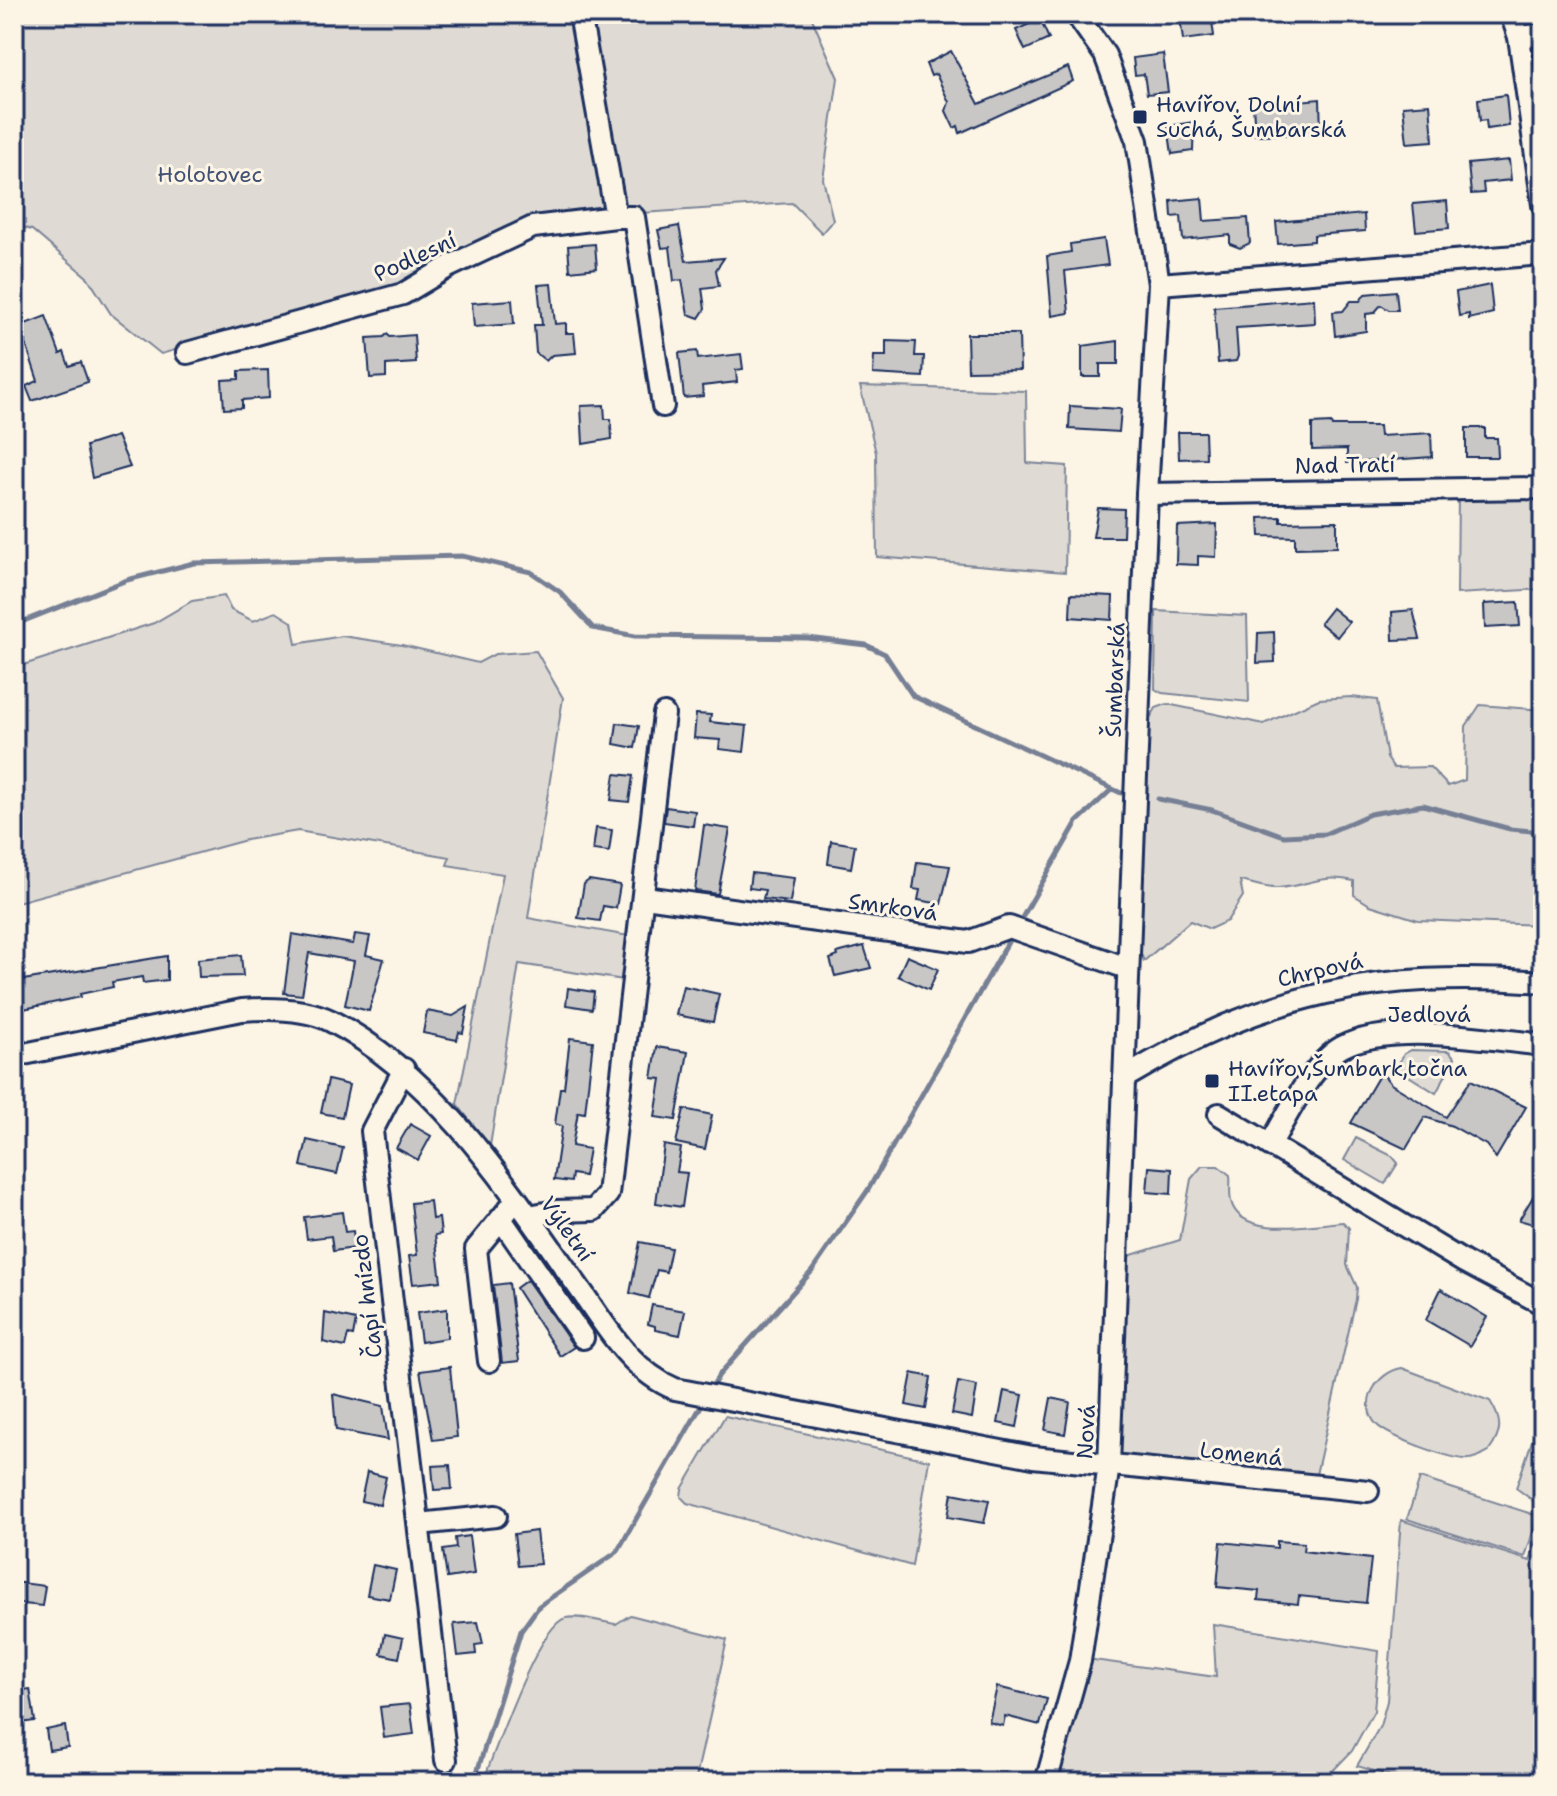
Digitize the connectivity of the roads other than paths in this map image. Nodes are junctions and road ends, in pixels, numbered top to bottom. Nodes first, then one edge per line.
1 (580, 14) edge
2 (1076, 14) edge
3 (1511, 14) edge
4 (1543, 34) edge
5 (1519, 37) junction
6 (1543, 205) edge
7 (616, 217) junction
8 (1543, 254) edge
9 (1159, 284) junction
10 (187, 353) dead end
11 (663, 406) dead end
12 (1543, 488) edge
13 (1147, 494) junction
14 (664, 714) dead end
15 (645, 897) junction
16 (1127, 968) junction
17 (1543, 982) edge
18 (1543, 1045) edge
19 (14, 1056) edge
20 (404, 1069) junction
21 (1124, 1078) junction
22 (1219, 1114) dead end
23 (1270, 1145) junction
24 (522, 1208) junction
25 (501, 1219) junction
26 (1543, 1304) edge
27 (583, 1338) dead end
28 (489, 1361) dead end
29 (1109, 1465) junction
30 (1368, 1491) dead end
31 (496, 1516) dead end
32 (419, 1524) junction
33 (446, 1760) dead end
34 (1046, 1782) edge

1 - 7 street
2 - 9 street, Šumbarská
3 - 5 street
4 - 5 street
5 - 6 street
7 - 10 street, Podlesní
7 - 11 street
8 - 9 street
9 - 13 street, Šumbarská
12 - 13 street, Nad Tratí
13 - 16 street, Šumbarská
14 - 15 street
15 - 16 street, Smrková
15 - 24 street
16 - 21 street, Šumbarská
17 - 21 street, Chrpová
18 - 23 street, Jedlová
19 - 20 street, Výletní
20 - 24 street, Výletní
20 - 32 street, Čapí hnízdo
21 - 29 street, Nová
22 - 23 street
23 - 26 street
24 - 25 street
24 - 29 street, Výletní
25 - 27 street
25 - 28 street
29 - 30 street, Lomená
29 - 34 street, Nová
31 - 32 street
32 - 33 street, Čapí hnízdo

